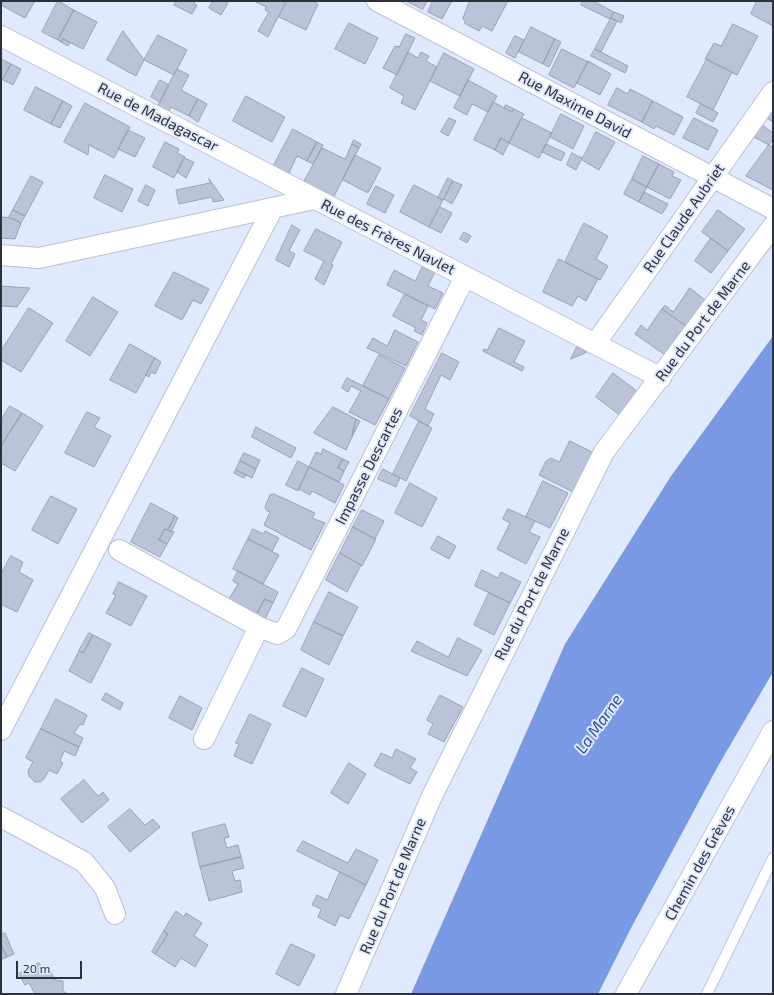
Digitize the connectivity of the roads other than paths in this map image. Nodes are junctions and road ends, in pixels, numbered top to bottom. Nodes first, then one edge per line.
1 (377, 1) edge
2 (1, 36) edge
3 (773, 92) edge
4 (712, 177) junction
5 (314, 199) junction
6 (273, 208) junction
7 (773, 209) edge
8 (773, 226) edge
9 (1, 254) edge
10 (465, 277) junction
11 (595, 344) junction
12 (660, 378) junction
13 (119, 550) dead end
14 (259, 626) junction
15 (1, 730) edge
16 (773, 731) edge
17 (204, 739) dead end
18 (1, 817) edge
19 (773, 858) edge
20 (115, 914) dead end
21 (346, 994) edge
22 (626, 994) edge
23 (707, 994) edge

1 - 4 street, Rue Maxime David
2 - 5 street, Rue de Madagascar
3 - 4 street, Rue Claude Aubriet
4 - 7 street, Rue Maxime David
4 - 11 street, Rue Claude Aubriet
5 - 6 street, Rue des Frères Navlet
5 - 10 street, Rue des Frères Navlet
6 - 9 street, Rue des Frères Navlet
6 - 15 street
8 - 12 street, Rue du Port de Marne
10 - 11 street, Rue des Frères Navlet
10 - 14 street, Impasse Descartes
11 - 12 street, Rue des Frères Navlet
12 - 21 street, Rue du Port de Marne
13 - 14 street, Impasse Descartes
14 - 17 street
16 - 22 street, Chemin des Grèves
18 - 20 street
19 - 23 lane

